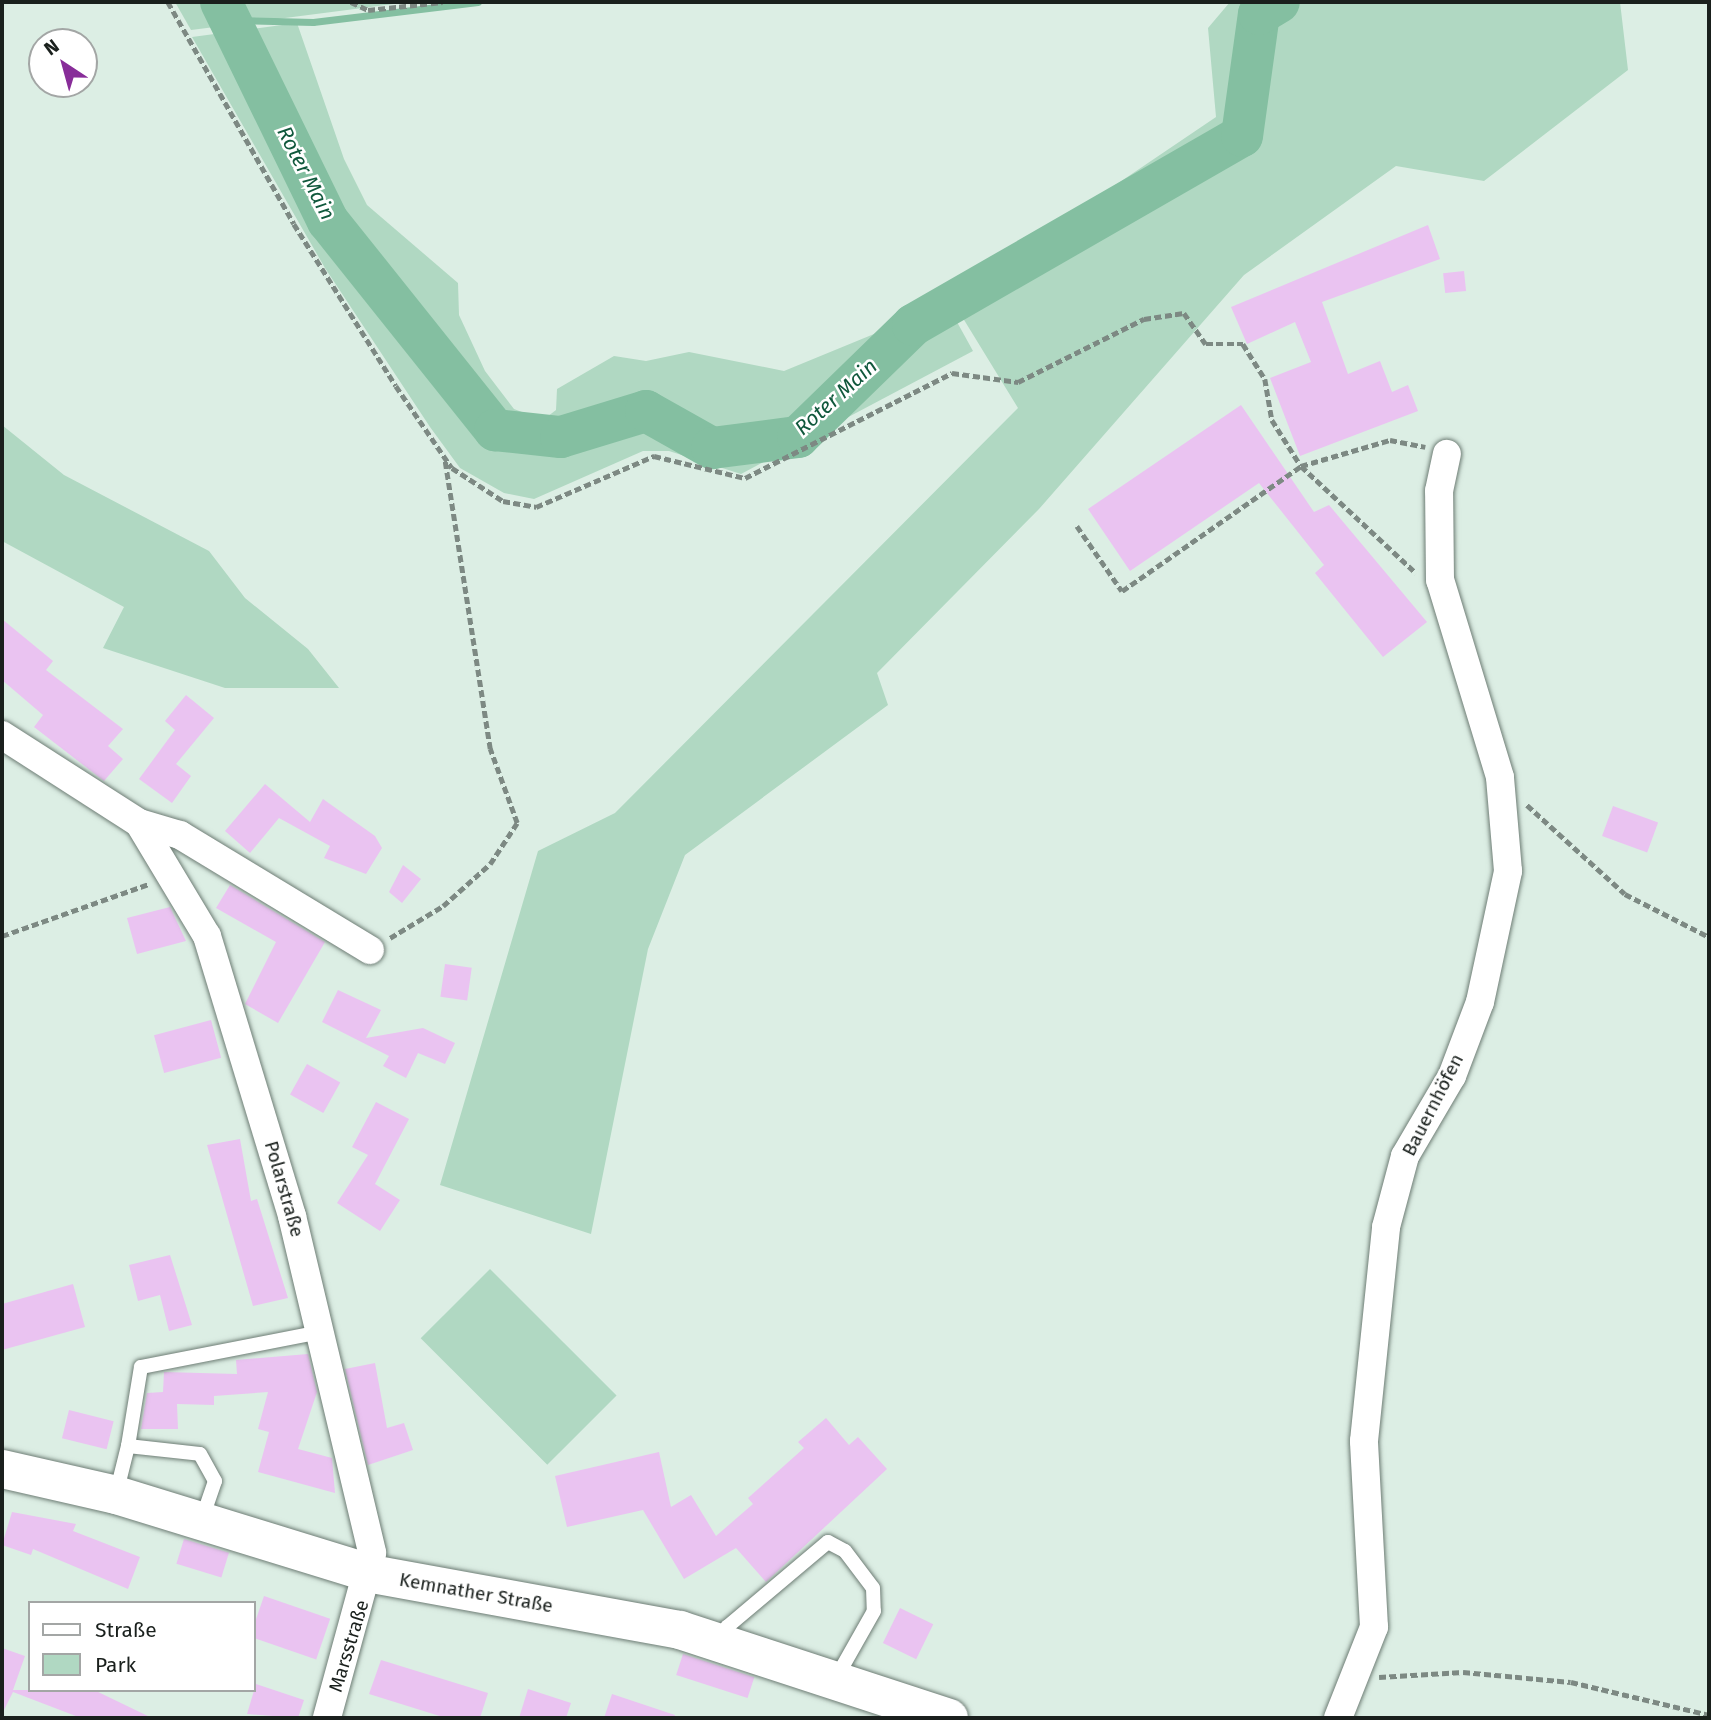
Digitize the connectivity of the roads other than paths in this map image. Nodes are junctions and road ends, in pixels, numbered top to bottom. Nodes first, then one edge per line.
1 (1447, 454) road end
2 (2, 735) edge
3 (139, 823) junction
4 (370, 950) road end
5 (321, 1332) junction
6 (128, 1446) junction
7 (2, 1469) edge
8 (116, 1495) junction
9 (202, 1520) junction
10 (372, 1574) junction
11 (720, 1643) junction
12 (834, 1681) junction
13 (327, 1718) edge
14 (949, 1718) edge
15 (1338, 1718) edge

1 - 15 street, Bauernhöfen
2 - 3 street, Polarstraße
3 - 4 street, Polarstraße
3 - 5 street, Polarstraße
5 - 6 lane
5 - 10 street, Polarstraße
6 - 8 lane
6 - 9 lane
7 - 8 main road, Kemnather Straße
8 - 9 main road, Kemnather Straße
9 - 10 main road, Kemnather Straße
10 - 11 main road, Kemnather Straße
10 - 13 street, Marsstraße
11 - 12 main road, Kemnather Straße
11 - 12 lane
12 - 14 main road, Kemnather Straße

